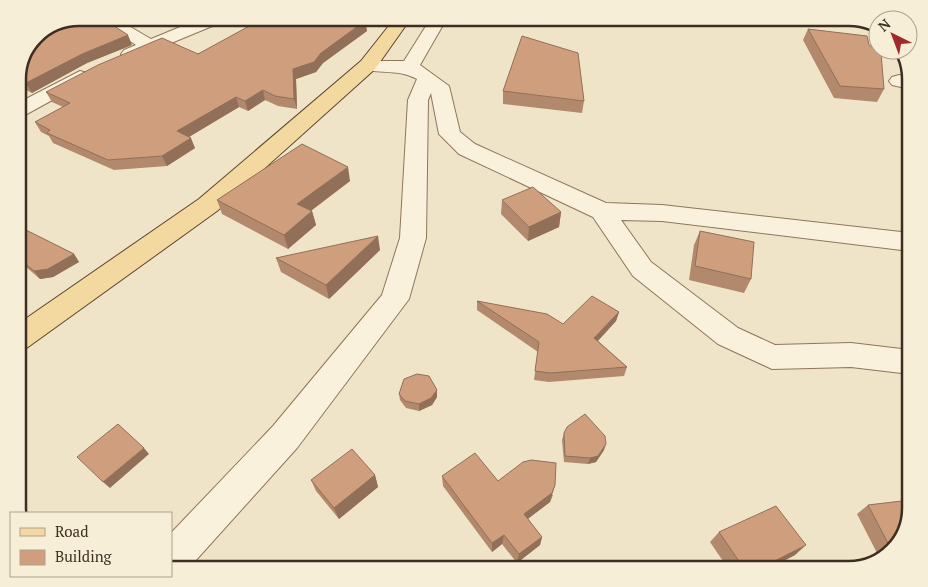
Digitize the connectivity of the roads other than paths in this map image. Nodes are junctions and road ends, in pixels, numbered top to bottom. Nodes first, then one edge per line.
1 (117, 26) edge
2 (196, 26) edge
3 (397, 26) edge
4 (436, 26) edge
5 (149, 45) junction
6 (113, 61) edge
7 (368, 64) junction
8 (95, 70) edge
9 (418, 72) junction
10 (26, 107) edge
11 (602, 211) junction
12 (902, 241) edge
13 (26, 333) edge
14 (902, 361) edge
15 (172, 559) edge

1 - 5 street
2 - 5 street
3 - 7 main road
4 - 9 street
5 - 6 street
7 - 9 street
7 - 13 main road
8 - 10 street
9 - 11 street
9 - 15 street
11 - 12 street
11 - 14 street

